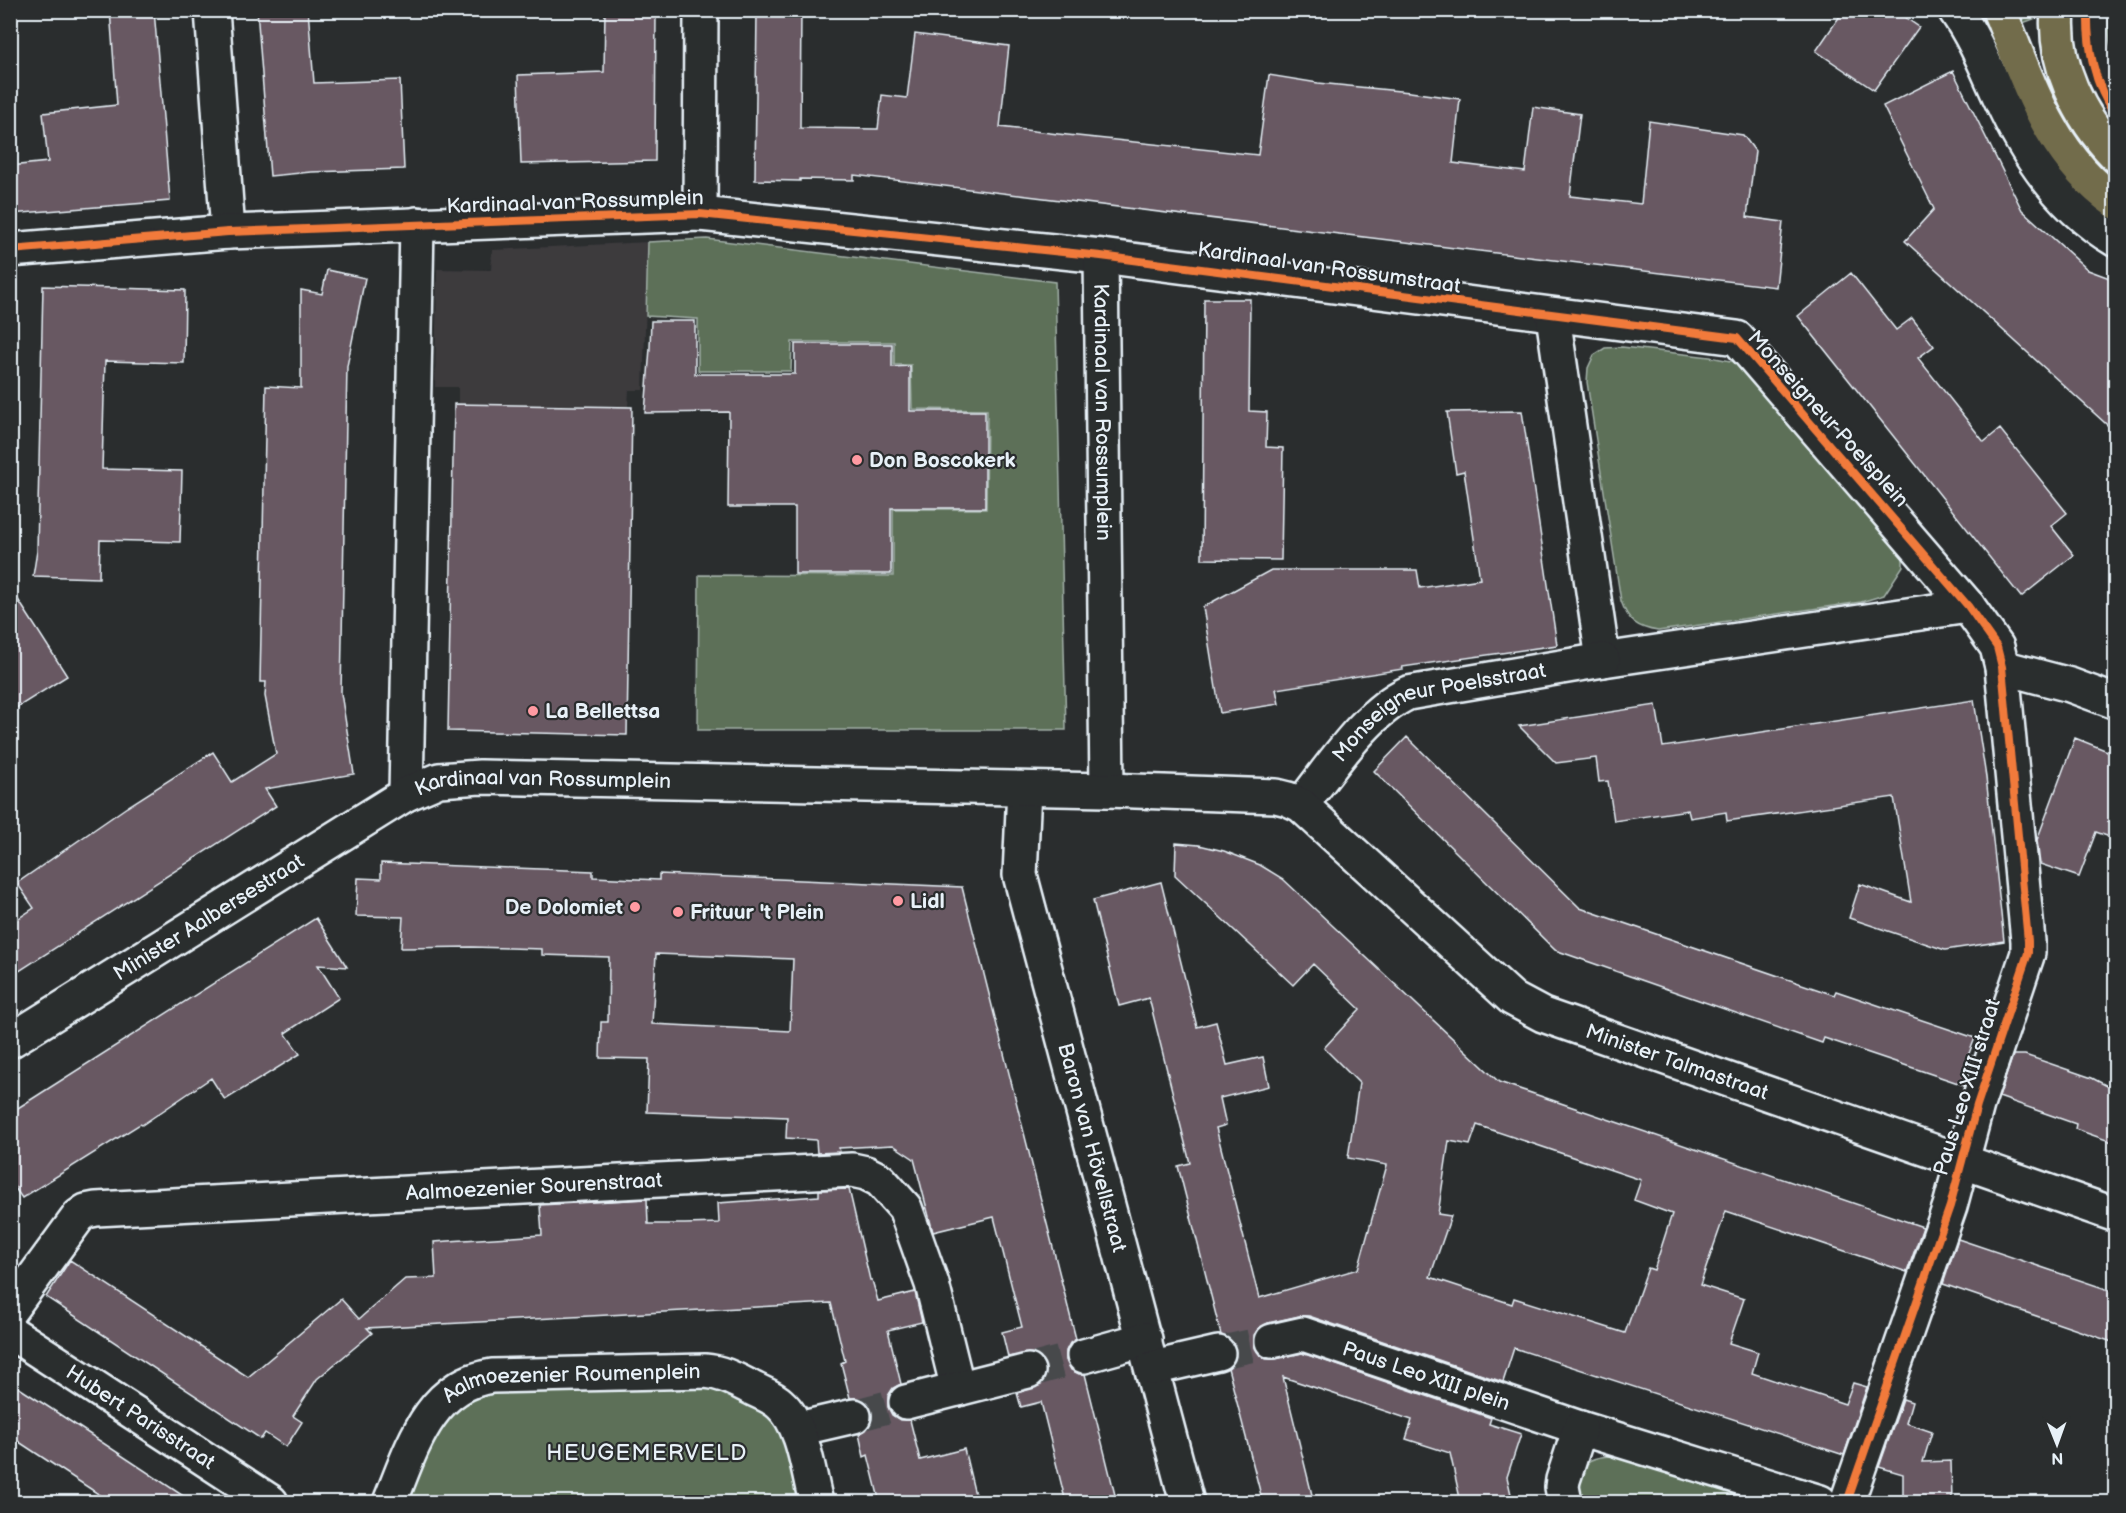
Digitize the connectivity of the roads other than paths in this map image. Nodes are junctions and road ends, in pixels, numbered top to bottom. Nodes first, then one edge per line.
1 (212, 10) edge
2 (701, 10) edge
3 (1955, 10) edge
4 (2000, 10) edge
5 (2058, 10) edge
6 (2115, 155) edge
7 (2115, 202) edge
8 (700, 214) junction
9 (417, 224) junction
10 (228, 232) junction
11 (2115, 240) edge
12 (10, 250) edge
13 (1101, 256) junction
14 (1553, 316) junction
15 (1968, 606) junction
16 (1603, 660) junction
17 (2002, 667) junction
18 (2115, 702) edge
19 (1024, 789) junction
20 (1107, 790) junction
21 (406, 794) junction
22 (1301, 805) junction
23 (10, 1041) edge
24 (1962, 1161) junction
25 (2115, 1215) edge
26 (10, 1310) edge
27 (10, 1332) edge
28 (1272, 1341) tunnel mouth
29 (1218, 1353) tunnel mouth
30 (1149, 1354) junction
31 (1084, 1356) tunnel mouth
32 (1028, 1371) tunnel mouth
33 (958, 1389) junction
34 (906, 1402) tunnel mouth
35 (854, 1416) tunnel mouth
36 (1580, 1428) junction
37 (798, 1429) junction
38 (271, 1503) edge
39 (390, 1503) edge
40 (816, 1503) edge
41 (1187, 1503) edge
42 (1565, 1503) edge
43 (1820, 1503) edge
44 (1847, 1503) edge

1 - 10 street
2 - 8 street, Kardinaal van Rossumplein
3 - 11 street
4 - 7 main road
5 - 6 main road
8 - 9 street, Kardinaal van Rossumplein
8 - 13 street, Kardinaal van Rossumplein
9 - 10 street, Kardinaal van Rossumplein
9 - 21 street, Kardinaal van Rossumplein
10 - 12 street, Kardinaal van Rossumplein
13 - 14 street, Kardinaal van Rossumstraat
13 - 20 street, Kardinaal van Rossumplein
14 - 15 street, Monseigneur Poelsplein
14 - 16 street
15 - 16 street
15 - 17 street, Monseigneur Poelsplein
16 - 22 street, Monseigneur Poelsstraat
17 - 18 street
17 - 24 street, Paus Leo XIII straat
19 - 20 street, Kardinaal van Rossumplein
19 - 21 street, Kardinaal van Rossumplein
19 - 30 street, Baron van Hövellstraat
20 - 22 street, Kardinaal van Rossumplein
21 - 23 street, Minister Aalbersestraat
22 - 24 street, Minister Talmastraat
24 - 25 street, Minister Talmastraat
24 - 44 street, Paus Leo XIII straat
26 - 33 street, Aalmoezenier Sourenstraat
27 - 38 street, Hubert Parisstraat
28 - 36 street, Paus Leo XIII plein
29 - 30 street
30 - 31 street
30 - 41 street, Baron van Hövellstraat
32 - 33 street
33 - 34 street
35 - 37 street
36 - 42 street
36 - 43 street, Paus Leo XIII plein
37 - 39 street, Aalmoezenier Roumenplein
37 - 40 street, Aalmoezenier Roumenplein

